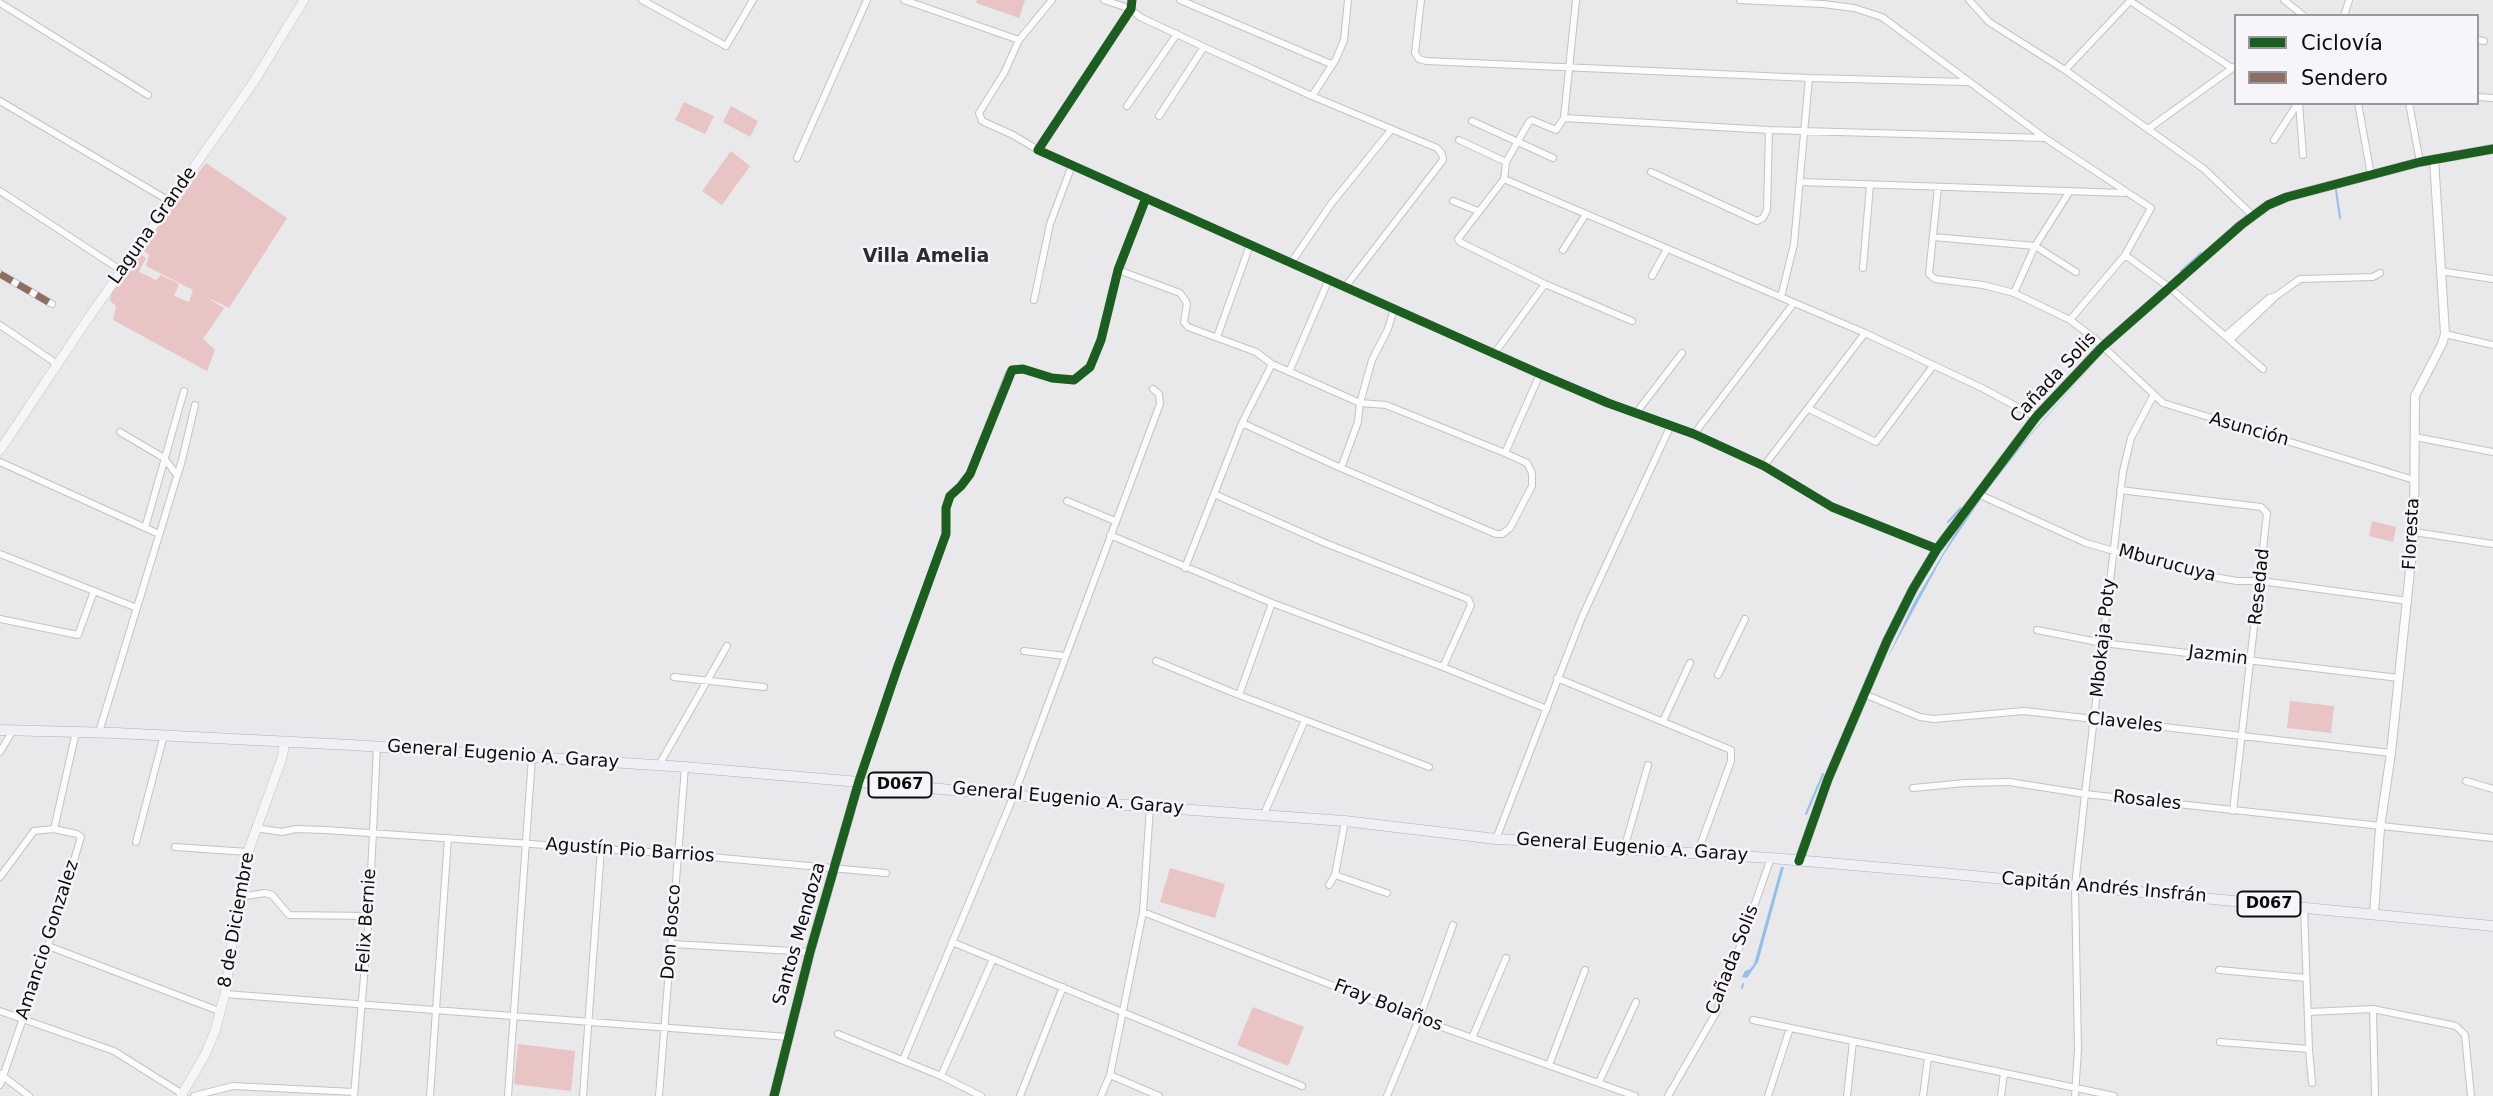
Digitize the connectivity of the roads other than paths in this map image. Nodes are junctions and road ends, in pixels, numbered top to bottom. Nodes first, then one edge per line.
1 (304, 0) edge
2 (642, 0) edge
3 (662, 0) edge
4 (752, 0) edge
5 (867, 0) edge
6 (904, 0) edge
7 (1052, 0) edge
8 (1104, 0) edge
9 (1132, 0) edge
10 (1180, 0) edge
11 (1348, 0) edge
12 (1421, 0) edge
13 (1576, 0) edge
14 (1740, 0) edge
15 (1969, 0) edge
16 (2131, 0) edge
17 (2284, 0) edge
18 (1825, 2) edge
19 (0, 3) edge
20 (657, 8) junction
21 (1131, 9) junction
22 (2302, 14) edge
23 (1177, 34) junction
24 (1019, 40) junction
25 (1204, 47) junction
26 (1331, 64) junction
27 (2234, 67) edge
28 (1570, 68) junction
29 (2065, 70) junction
30 (1809, 78) junction
31 (1969, 82) junction
32 (148, 95) dead end
33 (1312, 96) junction
34 (0, 102) edge
35 (2297, 105) edge
36 (2298, 105) edge
37 (2358, 105) edge
38 (2409, 105) edge
39 (1127, 106) dead end
40 (1159, 116) dead end
41 (1564, 118) junction
42 (1472, 121) dead end
43 (2148, 129) junction
44 (1391, 130) junction
45 (1769, 130) junction
46 (1805, 131) junction
47 (2045, 138) junction
48 (1459, 140) dead end
49 (2274, 140) dead end
50 (1517, 142) junction
51 (1038, 149) junction
52 (2493, 149) edge
53 (2304, 155) dead end
54 (797, 158) dead end
55 (1553, 159) dead end
56 (2434, 159) junction
57 (1506, 162) junction
58 (2420, 162) junction
59 (1072, 165) junction
60 (1651, 172) dead end
61 (2371, 175) junction
62 (1504, 179) junction
63 (1801, 182) junction
64 (1870, 185) junction
65 (1937, 187) junction
66 (0, 191) edge
67 (2070, 191) junction
68 (2126, 193) junction
69 (1146, 198) junction
70 (1453, 201) dead end
71 (171, 202) junction
72 (1478, 211) junction
73 (1586, 214) junction
74 (2252, 215) junction
75 (1933, 237) junction
76 (1250, 244) junction
77 (2035, 246) junction
78 (1667, 249) junction
79 (1563, 250) dead end
80 (2125, 255) junction
81 (1292, 263) junction
82 (1863, 268) dead end
83 (1118, 270) junction
84 (122, 271) junction
85 (2440, 271) junction
86 (2076, 272) dead end
87 (2380, 273) dead end
88 (0, 274) edge
89 (1652, 275) dead end
90 (1329, 279) junction
91 (2493, 279) edge
92 (1545, 284) junction
93 (1345, 287) junction
94 (2170, 288) junction
95 (2014, 293) junction
96 (1781, 298) junction
97 (1034, 300) dead end
98 (1794, 303) junction
99 (51, 304) dead end
100 (1394, 309) junction
101 (2070, 320) junction
102 (1632, 321) dead end
103 (0, 325) edge
104 (1865, 334) junction
105 (2445, 334) junction
106 (1217, 337) junction
107 (2227, 338) junction
108 (2493, 345) edge
109 (2102, 348) junction
110 (1682, 353) dead end
111 (1494, 354) junction
112 (57, 364) junction
113 (1272, 364) junction
114 (1933, 366) junction
115 (2263, 369) dead end
116 (1289, 372) junction
117 (1540, 374) junction
118 (1153, 389) dead end
119 (184, 391) dead end
120 (2153, 396) junction
121 (1360, 403) junction
122 (195, 405) dead end
123 (1809, 409) junction
124 (1636, 413) junction
125 (2036, 417) junction
126 (1242, 423) junction
127 (1671, 425) junction
128 (120, 432) dead end
129 (1695, 434) junction
130 (2415, 437) junction
131 (0, 450) edge
132 (2493, 452) edge
133 (1505, 453) junction
134 (164, 458) junction
135 (0, 462) edge
136 (1764, 466) junction
137 (1341, 468) junction
138 (177, 475) junction
139 (2414, 480) junction
140 (2120, 490) junction
141 (1214, 494) junction
142 (1978, 494) junction
143 (1067, 501) dead end
144 (1115, 521) junction
145 (145, 528) junction
146 (2414, 532) junction
147 (159, 534) junction
148 (1110, 535) junction
149 (2493, 544) edge
150 (1937, 549) junction
151 (2113, 550) junction
152 (0, 554) edge
153 (1185, 568) junction
154 (2261, 581) junction
155 (94, 591) junction
156 (2408, 601) junction
157 (1272, 603) junction
158 (137, 608) junction
159 (0, 619) edge
160 (1745, 619) dead end
161 (2037, 630) dead end
162 (2103, 643) junction
163 (727, 646) dead end
164 (1024, 651) dead end
165 (1065, 656) junction
166 (1156, 660) dead end
167 (2252, 660) junction
168 (1690, 663) dead end
169 (1443, 667) junction
170 (1718, 675) dead end
171 (674, 677) dead end
172 (1558, 678) junction
173 (2399, 678) junction
174 (707, 681) junction
175 (764, 687) dead end
176 (1864, 694) junction
177 (1239, 695) junction
178 (1547, 709) junction
179 (1306, 720) junction
180 (2094, 720) junction
181 (1663, 721) junction
182 (0, 730) edge
183 (13, 730) junction
184 (76, 732) junction
185 (99, 732) junction
186 (164, 735) junction
187 (2242, 736) junction
188 (285, 741) junction
189 (377, 746) junction
190 (0, 752) edge
191 (2391, 752) junction
192 (532, 757) junction
193 (659, 765) junction
194 (1648, 765) dead end
195 (685, 767) junction
196 (1429, 767) dead end
197 (859, 781) junction
198 (2466, 781) dead end
199 (1913, 788) dead end
200 (2493, 789) edge
201 (2085, 794) junction
202 (1014, 795) junction
203 (1150, 807) junction
204 (2233, 811) junction
205 (1265, 814) junction
206 (1345, 821) junction
207 (255, 828) junction
208 (2380, 828) junction
209 (54, 829) junction
210 (373, 833) junction
211 (448, 838) junction
212 (2493, 838) edge
213 (1496, 839) junction
214 (136, 842) dead end
215 (526, 844) junction
216 (175, 847) dead end
217 (601, 849) junction
218 (1623, 849) junction
219 (248, 852) junction
220 (678, 854) junction
221 (1697, 855) junction
222 (1771, 858) junction
223 (1799, 861) junction
224 (834, 868) junction
225 (886, 873) dead end
226 (1335, 875) junction
227 (0, 877) edge
228 (1329, 885) dead end
229 (2076, 886) junction
230 (1387, 892) dead end
231 (240, 897) junction
232 (2304, 907) junction
233 (1143, 912) junction
234 (2374, 914) junction
235 (369, 916) junction
236 (1453, 925) dead end
237 (2493, 926) edge
238 (952, 942) junction
239 (672, 944) junction
240 (48, 946) junction
241 (810, 952) junction
242 (1506, 958) dead end
243 (993, 959) junction
244 (1585, 970) dead end
245 (2219, 970) dead end
246 (2306, 978) junction
247 (1063, 988) junction
248 (225, 994) junction
249 (1636, 1002) dead end
250 (361, 1005) junction
251 (2373, 1009) junction
252 (436, 1010) junction
253 (0, 1011) edge
254 (219, 1011) junction
255 (1124, 1012) junction
256 (2309, 1012) junction
257 (513, 1016) junction
258 (1419, 1019) junction
259 (22, 1020) junction
260 (1753, 1020) dead end
261 (587, 1022) junction
262 (664, 1028) junction
263 (1790, 1028) junction
264 (838, 1034) dead end
265 (788, 1037) junction
266 (1472, 1038) junction
267 (1853, 1041) junction
268 (2220, 1042) dead end
269 (2309, 1049) junction
270 (1928, 1058) junction
271 (903, 1060) junction
272 (1549, 1065) junction
273 (2004, 1073) junction
274 (1, 1075) edge
275 (1110, 1075) junction
276 (941, 1076) junction
277 (1598, 1082) junction
278 (2312, 1083) dead end
279 (0, 1085) edge
280 (1302, 1086) dead end
281 (222, 1088) junction
282 (2076, 1092) edge
283 (354, 1094) edge
284 (30, 1096) edge
285 (183, 1096) edge
286 (194, 1096) edge
287 (219, 1096) edge
288 (430, 1096) edge
289 (508, 1096) edge
290 (583, 1096) edge
291 (659, 1096) edge
292 (774, 1096) edge
293 (981, 1096) edge
294 (1020, 1096) edge
295 (1101, 1096) edge
296 (1159, 1096) edge
297 (1387, 1096) edge
298 (1636, 1096) edge
299 (1668, 1096) edge
300 (1768, 1096) edge
301 (1847, 1096) edge
302 (1923, 1096) edge
303 (2001, 1096) edge
304 (2114, 1096) edge
305 (2375, 1096) edge
306 (2471, 1096) edge

1 - 71 main road, Laguna Grande
2 - 20 street
3 - 20 street
4 - 20 street
5 - 54 street
6 - 24 street
7 - 24 street
8 - 21 street
9 - 21 street
10 - 26 street
11 - 26 street
12 - 28 street
13 - 28 street
14 - 18 street
15 - 29 street
16 - 27 street
16 - 29 street
17 - 22 street
18 - 31 street
19 - 32 street
21 - 23 street
21 - 51 street
23 - 25 street
23 - 39 street
24 - 51 street
25 - 33 street
25 - 40 street
26 - 33 street
27 - 43 street
28 - 30 street
28 - 41 street
29 - 43 street
30 - 31 street
30 - 46 street
31 - 47 street
33 - 44 street
34 - 71 street
35 - 49 street
36 - 53 street
37 - 61 street
38 - 58 street
41 - 45 street
41 - 50 street
42 - 50 street
43 - 74 street
44 - 81 street
44 - 93 street
45 - 46 street
45 - 60 street
46 - 47 street
46 - 63 street
47 - 68 street
48 - 57 street
50 - 55 street
50 - 57 street
51 - 59 street
52 - 56 street, Cañada Solis
56 - 58 street, Cañada Solis
56 - 85 street, Floresta
57 - 62 street
58 - 61 street, Cañada Solis
59 - 69 street
59 - 97 street
61 - 74 street, Cañada Solis
62 - 72 street
62 - 73 street
63 - 64 street
63 - 96 street
64 - 65 street
64 - 82 street
65 - 67 street
65 - 75 street
66 - 84 street
67 - 68 street
67 - 77 street
68 - 80 street
69 - 76 street
69 - 83 street
70 - 72 street
71 - 84 main road, Laguna Grande
72 - 92 street
73 - 78 street
73 - 79 street
74 - 94 street, Cañada Solis
75 - 77 street
75 - 95 street, Asunción
76 - 81 street
76 - 106 street
77 - 86 street
77 - 95 street
78 - 89 street
78 - 96 street
80 - 94 street
80 - 101 street
81 - 90 street
83 - 106 street
83 - 197 street
84 - 112 main road, Laguna Grande
85 - 91 street
85 - 105 street, Floresta
87 - 107 street
88 - 99 street
90 - 93 street
90 - 116 street
92 - 102 street
92 - 111 street
93 - 100 street
94 - 107 street
94 - 109 street, Cañada Solis
95 - 101 street, Asunción
96 - 98 street
98 - 104 street
98 - 129 street
100 - 111 street
100 - 121 street
101 - 109 street, Asunción
103 - 112 street
104 - 114 street
104 - 123 street
105 - 108 street
105 - 130 street, Floresta
106 - 113 street
107 - 115 street
109 - 120 street, Asunción
109 - 125 street, Cañada Solis
110 - 124 street
111 - 117 street
112 - 131 main road, Laguna Grande
113 - 116 street
113 - 126 street
114 - 123 street
114 - 125 street
116 - 121 street
117 - 124 street
117 - 133 street
118 - 144 street
119 - 134 street
120 - 139 street, Asunción
120 - 140 street, Mbokaja Poty
121 - 133 street
121 - 137 street
122 - 138 street
123 - 136 street
124 - 127 street
125 - 142 street, Cañada Solis
126 - 137 street
126 - 141 street
127 - 129 street
127 - 172 street
128 - 134 street
129 - 136 street
130 - 132 street
130 - 139 street, Floresta
133 - 137 street
134 - 138 street
134 - 145 street
135 - 145 street
136 - 150 street
138 - 147 street
139 - 146 street, Floresta
140 - 151 street, Mbokaja Poty
140 - 154 street, Resedad
141 - 153 street
141 - 169 street
142 - 150 street, Cañada Solis
142 - 151 street, Mburucuya
143 - 144 street
144 - 148 street
145 - 147 street
146 - 149 street
146 - 156 street, Floresta
147 - 158 street
148 - 153 street
148 - 165 street
150 - 176 street, Cañada Solis
151 - 154 street, Mburucuya
151 - 162 street, Mbokaja Poty
152 - 155 street
153 - 157 street
154 - 156 street, Mburucuya
154 - 167 street, Resedad
155 - 158 street
155 - 159 street
156 - 173 street, Floresta
157 - 169 street
157 - 177 street
158 - 185 street
160 - 170 street
161 - 162 street, Jazmin
162 - 167 street, Jazmin
162 - 180 street, Mbokaja Poty
163 - 174 street
164 - 165 street
165 - 202 street
166 - 177 street
167 - 173 street, Jazmin
167 - 187 street, Resedad
168 - 181 street
169 - 178 street
171 - 174 street
172 - 178 street
172 - 181 street
173 - 191 street, Floresta
174 - 175 street
174 - 193 street
176 - 180 street, Claveles
176 - 223 street, Cañada Solis
177 - 179 street
178 - 213 street
179 - 196 street
179 - 205 street
180 - 187 street, Claveles
180 - 201 street, Mbokaja Poty
181 - 221 street
182 - 183 main road, General Eugenio A. Garay / D067
183 - 184 main road, General Eugenio A. Garay / D067
183 - 190 street
184 - 185 main road, General Eugenio A. Garay / D067
184 - 209 street
185 - 186 main road, General Eugenio A. Garay / D067
186 - 188 main road, General Eugenio A. Garay / D067
186 - 214 street
187 - 191 street, Claveles
187 - 204 street, Resedad
188 - 189 main road, General Eugenio A. Garay / D067
188 - 207 main road, 8 de Diciembre
189 - 192 main road, General Eugenio A. Garay / D067
189 - 210 street, Felix Bernie
191 - 208 street, Floresta
192 - 193 main road, General Eugenio A. Garay / D067
192 - 215 street
193 - 195 main road, General Eugenio A. Garay / D067
194 - 218 street
195 - 197 main road, General Eugenio A. Garay / D067
195 - 220 street, Don Bosco
197 - 202 main road, General Eugenio A. Garay / D067
197 - 224 street, Santos Mendoza
198 - 200 street
199 - 201 street, Rosales
201 - 204 street, Rosales
201 - 229 street, Mbokaja Poty
202 - 203 main road, General Eugenio A. Garay / D067
202 - 238 street
203 - 205 main road, General Eugenio A. Garay / D067
203 - 233 street
204 - 208 street, Rosales
205 - 206 main road, General Eugenio A. Garay / D067
206 - 213 main road, General Eugenio A. Garay / D067
206 - 226 street
207 - 210 street, Agustín Pio Barrios
207 - 219 main road, 8 de Diciembre
208 - 212 street, Rosales
208 - 234 street, Floresta
209 - 227 street
209 - 240 street, Amancio Gonzalez
210 - 211 street, Agustín Pio Barrios
210 - 235 street, Felix Bernie
211 - 215 street, Agustín Pio Barrios
211 - 252 street
213 - 218 main road, General Eugenio A. Garay / D067
215 - 217 street, Agustín Pio Barrios
215 - 257 street
216 - 219 street
217 - 220 street, Agustín Pio Barrios
217 - 261 street
218 - 221 main road, General Eugenio A. Garay / D067
219 - 231 main road, 8 de Diciembre
220 - 224 street, Agustín Pio Barrios
220 - 239 street, Don Bosco
221 - 222 main road, General Eugenio A. Garay / D067
222 - 223 main road, General Eugenio A. Garay / D067
222 - 299 street, Cañada Solis
223 - 229 main road, Capitán Andrés Insfrán / D067
224 - 225 street, Agustín Pio Barrios
224 - 241 street, Santos Mendoza
226 - 228 street
226 - 230 street
229 - 232 main road, Capitán Andrés Insfrán / D067
229 - 282 street, Mbokaja Poty
231 - 235 street
231 - 248 main road, 8 de Diciembre
232 - 234 main road, Capitán Andrés Insfrán / D067
232 - 246 street
233 - 255 street
233 - 258 street, Fray Bolaños
234 - 237 main road, Capitán Andrés Insfrán / D067
235 - 250 street, Felix Bernie
236 - 258 street
238 - 243 street
238 - 271 street
239 - 241 street
239 - 262 street, Don Bosco
240 - 254 street
240 - 259 street, Amancio Gonzalez
241 - 265 street, Santos Mendoza
242 - 266 street
243 - 247 street
243 - 276 street
244 - 272 street
245 - 246 street
246 - 256 street
247 - 255 street
247 - 294 street
248 - 250 street
248 - 254 main road, 8 de Diciembre
249 - 277 street
250 - 252 street
250 - 283 street, Felix Bernie
251 - 256 street
251 - 305 street
251 - 306 street
252 - 257 street
252 - 288 street
253 - 259 street
254 - 285 main road, 8 de Diciembre
255 - 275 street
255 - 280 street
256 - 269 street
257 - 261 street
257 - 289 street
258 - 266 street, Fray Bolaños
258 - 297 street
259 - 274 street, Amancio Gonzalez
259 - 285 street
260 - 263 street
261 - 262 street
261 - 290 street
262 - 265 street
262 - 291 street, Don Bosco
263 - 267 street
263 - 300 street
264 - 271 street
265 - 292 street, Santos Mendoza
266 - 272 street, Fray Bolaños
267 - 270 street
267 - 301 street
268 - 269 street
269 - 278 street
270 - 273 street
270 - 302 street
271 - 276 street
272 - 277 street, Fray Bolaños
273 - 282 street
273 - 303 street
274 - 279 street, Amancio Gonzalez
274 - 284 street
275 - 295 street
275 - 296 street
276 - 293 street
277 - 298 street, Fray Bolaños
281 - 283 street
281 - 286 street
281 - 287 street
282 - 304 street

